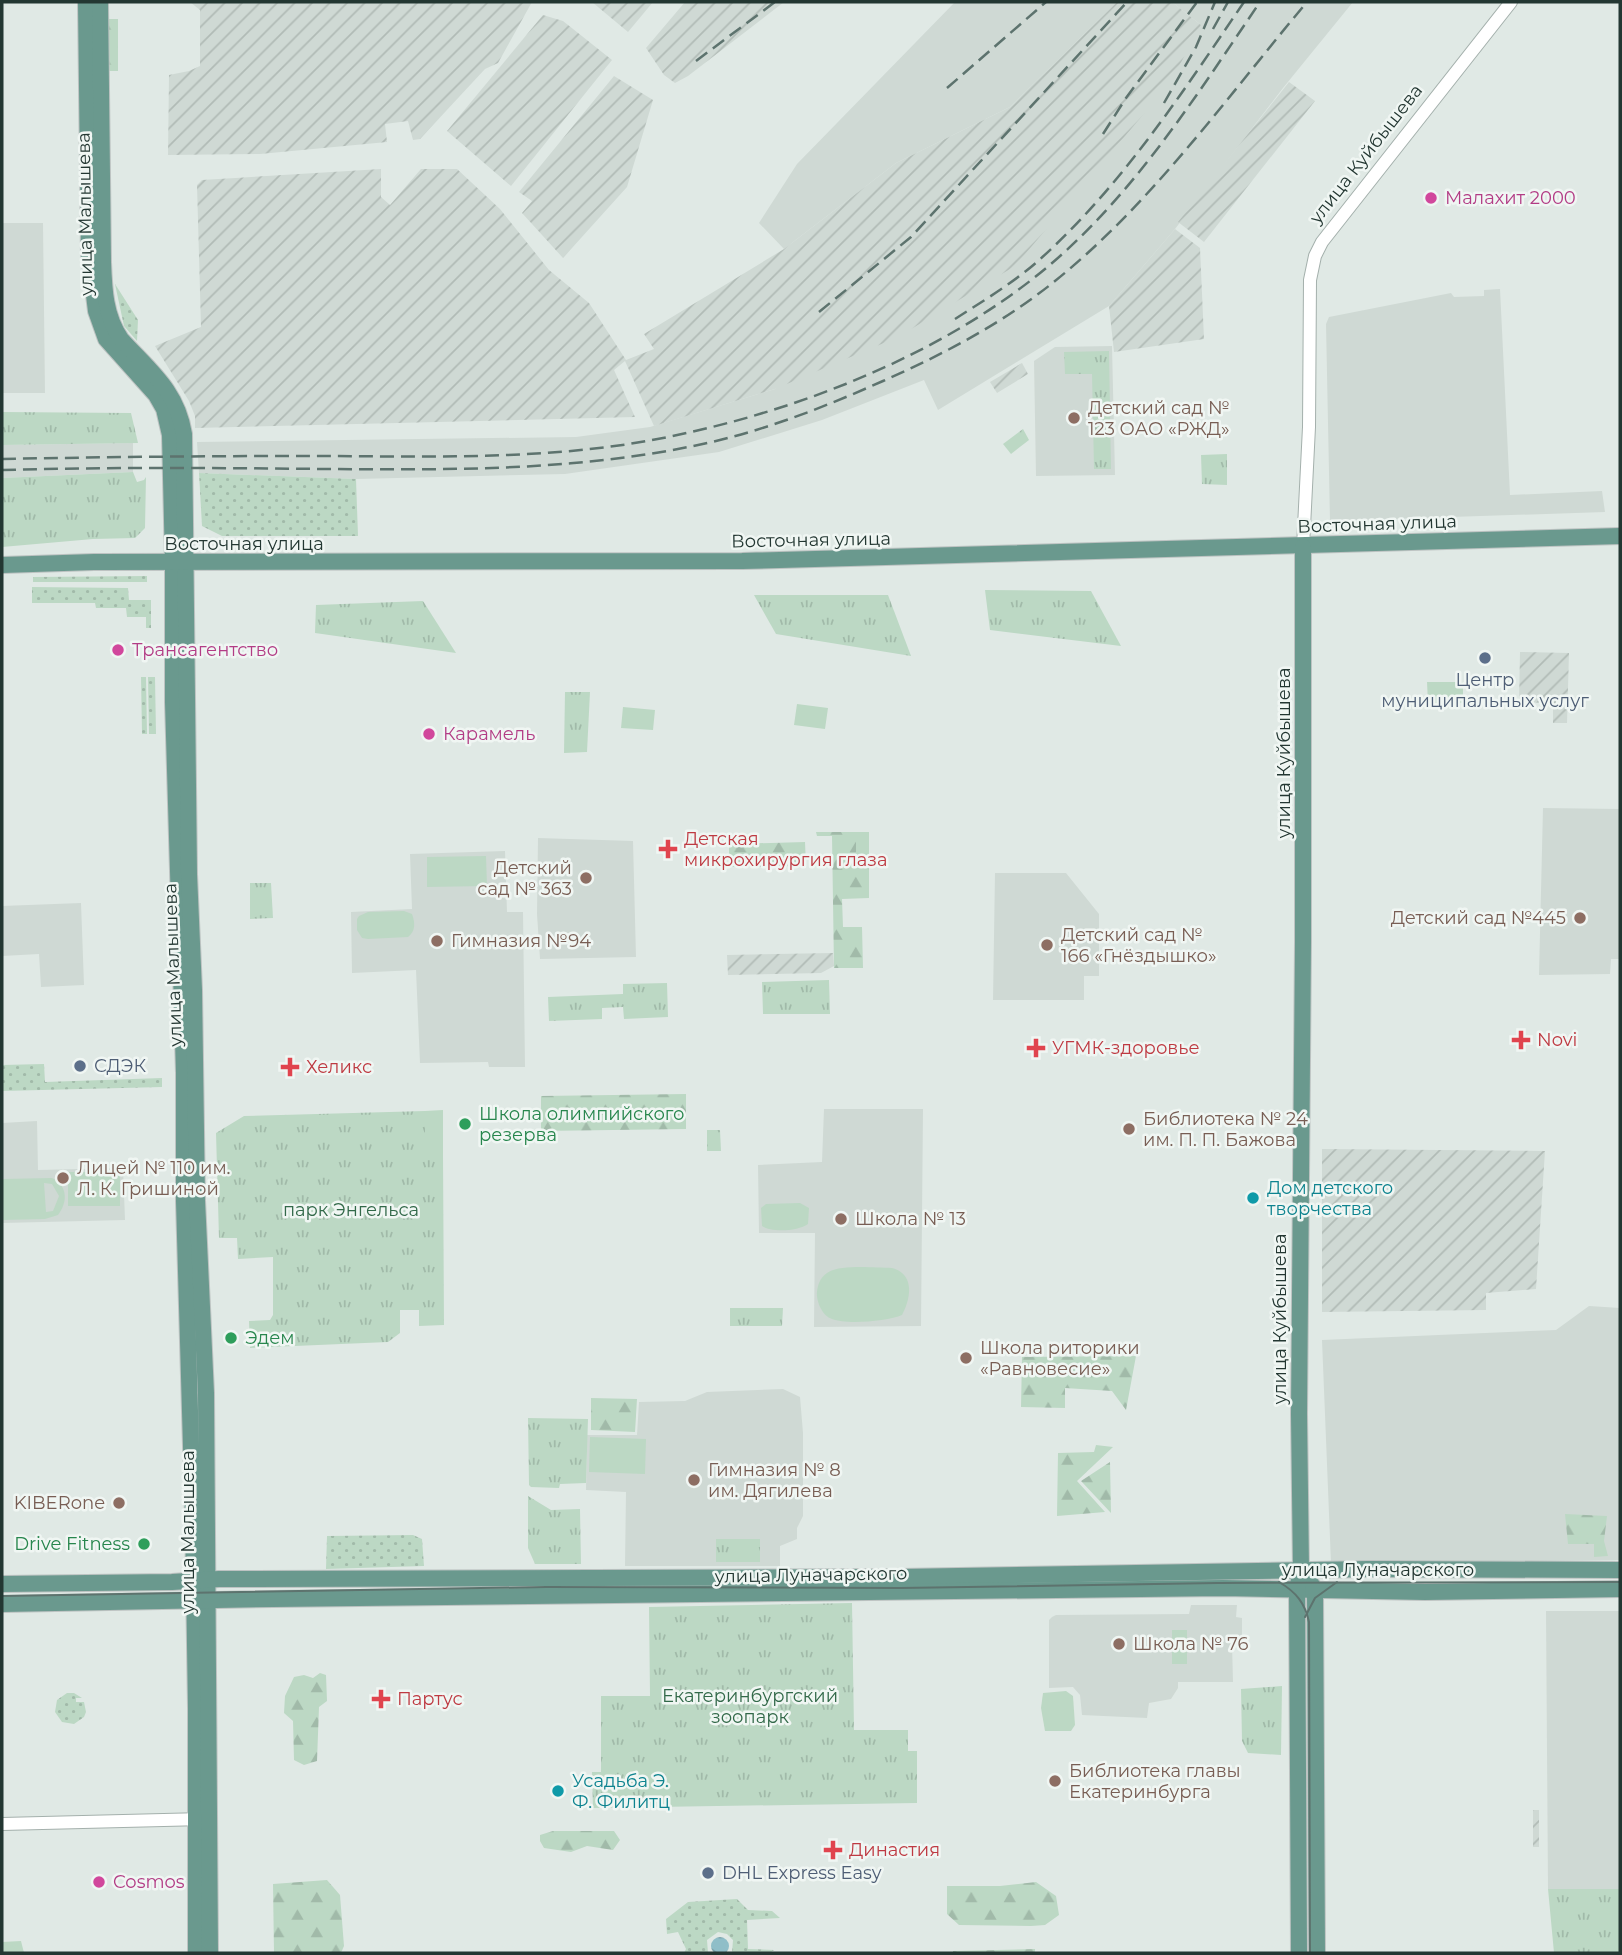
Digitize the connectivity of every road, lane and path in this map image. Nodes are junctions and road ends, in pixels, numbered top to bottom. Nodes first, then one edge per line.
1 (86, 2) edge
2 (100, 2) edge
3 (1511, 2) edge
4 (1620, 536) edge
5 (1303, 547) junction
6 (180, 563) junction
7 (2, 565) edge
8 (1620, 1570) edge
9 (1301, 1571) junction
10 (201, 1580) junction
11 (2, 1584) edge
12 (1297, 1589) junction
13 (1315, 1589) junction
14 (1620, 1589) edge
15 (201, 1600) junction
16 (2, 1604) edge
17 (203, 1819) junction
18 (2, 1824) edge
19 (196, 1953) edge
20 (210, 1953) edge
21 (1299, 1953) edge
22 (1317, 1953) edge

1 - 6 main road, улица Малышева
2 - 6 main road, улица Малышева
3 - 5 street, улица Куйбышева
4 - 5 main road, Восточная улица
5 - 6 main road, Восточная улица
5 - 9 main road, улица Куйбышева
6 - 7 main road, Восточная улица
6 - 10 main road, улица Малышева
8 - 9 main road, улица Луначарского
9 - 10 main road, улица Луначарского
9 - 12 main road, улица Куйбышева
9 - 13 main road
10 - 11 main road, улица Луначарского
10 - 15 main road, улица Малышева
12 - 13 main road, улица Луначарского
12 - 15 main road, улица Луначарского
12 - 21 main road, улица Куйбышева
13 - 14 main road, улица Луначарского
13 - 22 main road
15 - 16 main road, улица Луначарского
15 - 17 main road, улица Малышева
17 - 18 street
17 - 19 main road, улица Малышева
17 - 20 main road, улица Малышева

